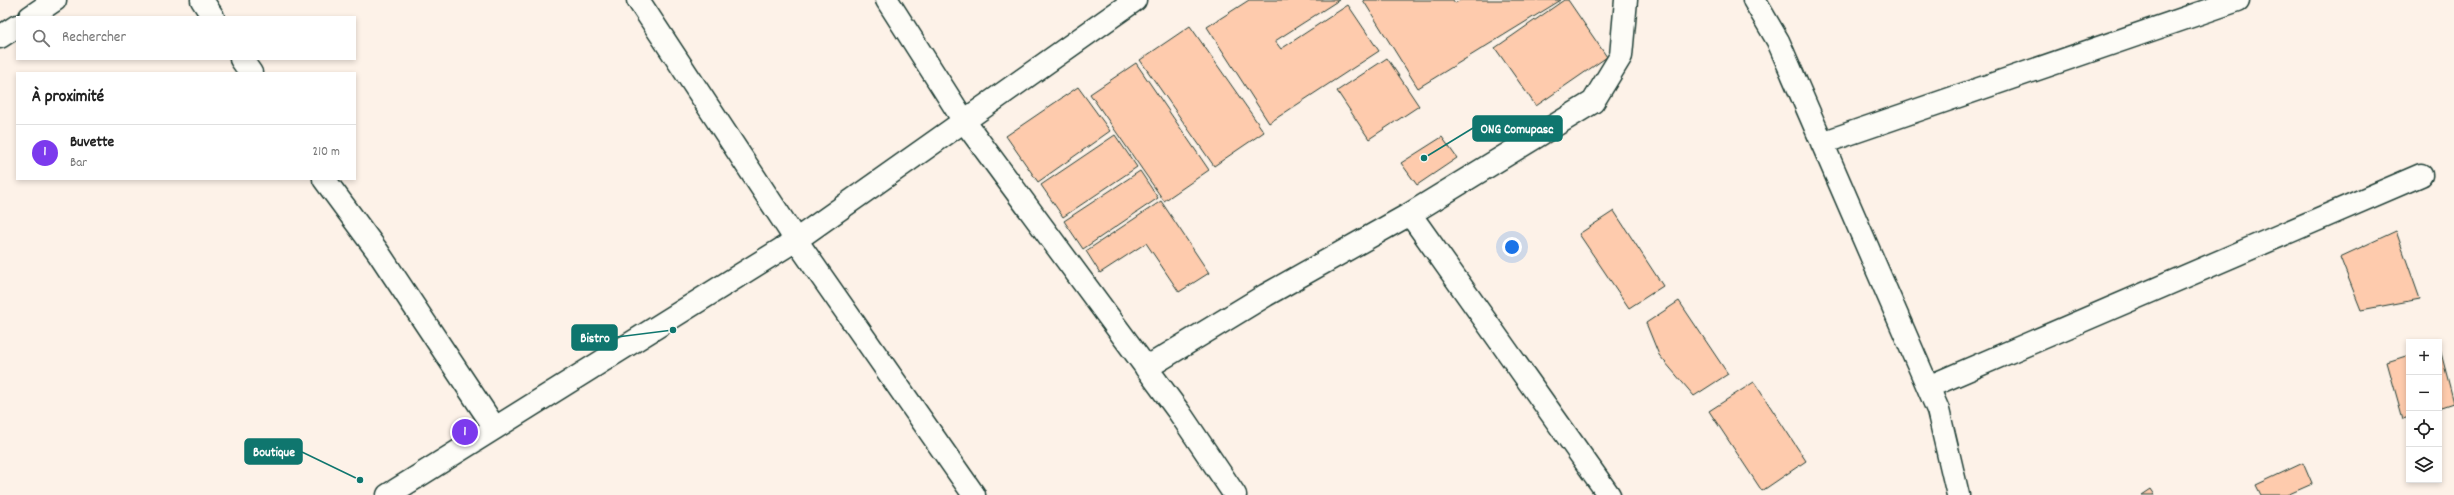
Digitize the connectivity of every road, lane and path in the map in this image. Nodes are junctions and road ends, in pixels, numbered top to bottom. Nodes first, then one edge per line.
1 (55, 0) edge
2 (202, 0) edge
3 (638, 0) edge
4 (887, 0) edge
5 (1135, 0) edge
6 (1626, 0) edge
7 (1754, 0) edge
8 (2238, 0) edge
9 (31, 16) edge
10 (212, 16) edge
11 (16, 27) edge
12 (0, 37) edge
13 (243, 60) edge
14 (250, 72) edge
15 (964, 120) junction
16 (1822, 143) junction
17 (2421, 175) dead end
18 (325, 180) edge
19 (1410, 214) junction
20 (796, 240) junction
21 (1146, 368) junction
22 (1928, 387) junction
23 (496, 428) junction
24 (388, 495) edge
25 (974, 495) edge
26 (1235, 495) edge
27 (1610, 495) edge
28 (1958, 495) edge

1 - 9 street
2 - 10 street
3 - 20 street
4 - 15 street
5 - 15 street
6 - 19 street
7 - 16 street
8 - 16 street
11 - 12 street
13 - 14 street
15 - 20 street
15 - 21 street
16 - 22 street
17 - 22 street
18 - 23 street
19 - 21 street
19 - 27 street
20 - 23 street
20 - 25 street
21 - 26 street
22 - 28 street
23 - 24 street

